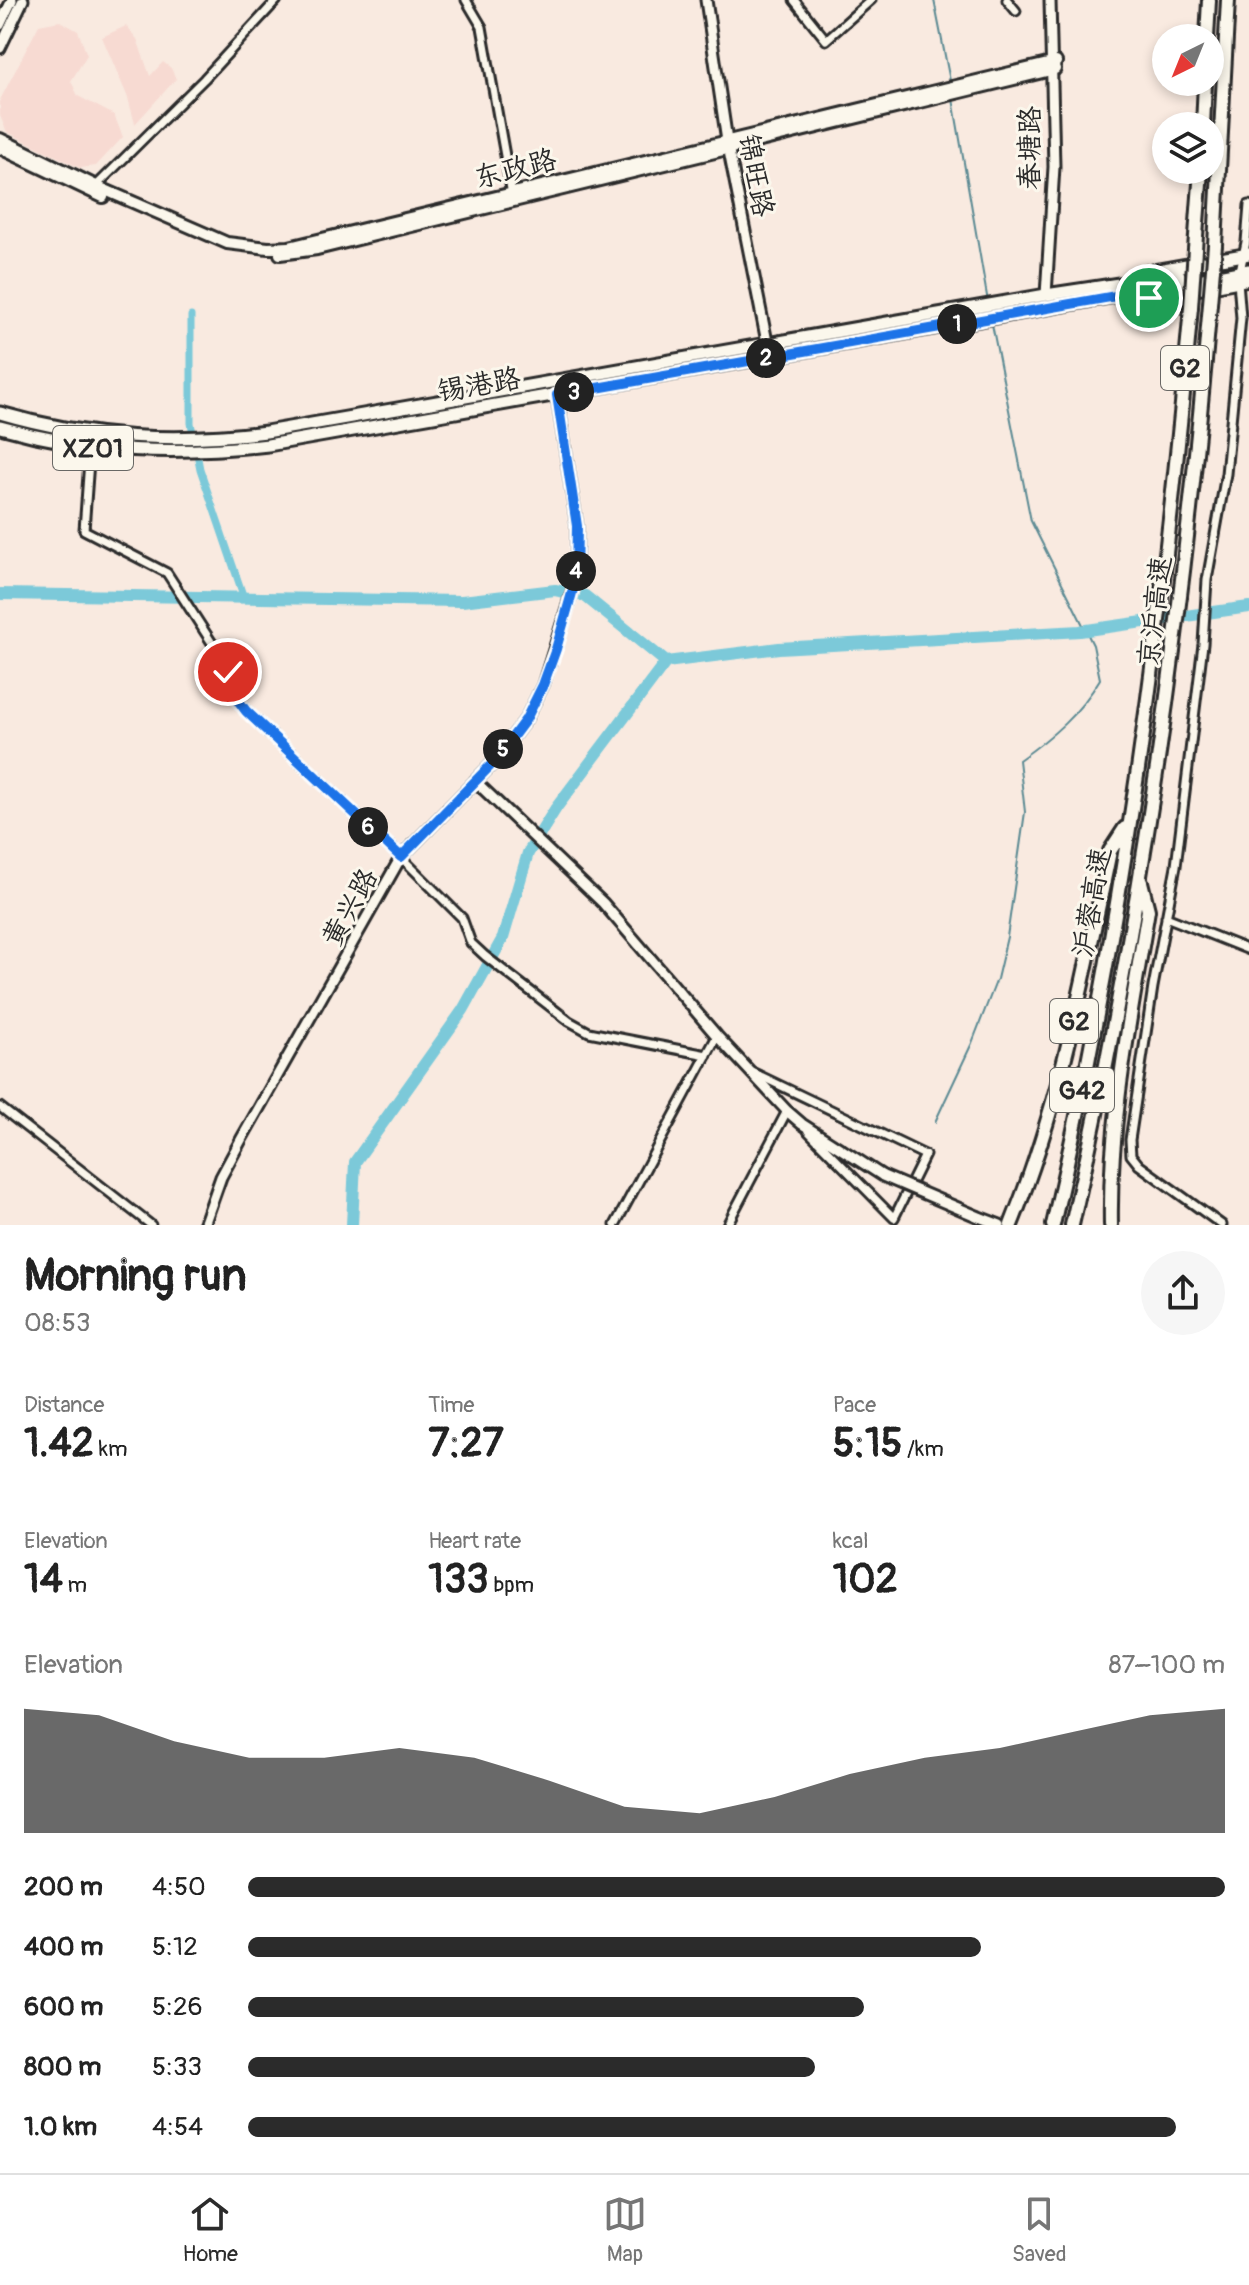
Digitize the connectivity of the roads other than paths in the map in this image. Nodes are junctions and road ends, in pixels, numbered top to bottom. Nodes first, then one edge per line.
1 (12, 0) edge
2 (23, 0) edge
3 (277, 0) edge
4 (466, 0) edge
5 (706, 0) edge
6 (794, 0) edge
7 (871, 0) edge
8 (1007, 0) edge
9 (1053, 0) edge
10 (1209, 0) edge
11 (1228, 0) edge
12 (1016, 11) dead end
13 (1208, 24) edge
14 (0, 25) edge
15 (0, 48) edge
16 (1053, 65) junction
17 (0, 139) edge
18 (728, 144) junction
19 (0, 148) edge
20 (1200, 184) edge
21 (93, 189) junction
22 (512, 197) junction
23 (1249, 205) edge
24 (1245, 267) edge
25 (1126, 289) junction
26 (1049, 294) junction
27 (991, 312) junction
28 (769, 351) junction
29 (557, 395) junction
30 (0, 413) edge
31 (0, 427) edge
32 (203, 445) junction
33 (188, 446) junction
34 (90, 447) junction
35 (475, 781) junction
36 (1129, 822) junction
37 (401, 857) junction
38 (1140, 875) junction
39 (1166, 917) junction
40 (1249, 950) edge
41 (717, 1036) junction
42 (707, 1055) junction
43 (750, 1071) junction
44 (0, 1107) edge
45 (787, 1111) junction
46 (802, 1124) junction
47 (892, 1221) edge
48 (151, 1225) edge
49 (204, 1225) edge
50 (615, 1225) edge
51 (727, 1225) edge
52 (1000, 1225) edge
53 (1011, 1225) edge
54 (1053, 1225) edge
55 (1072, 1225) edge
56 (1111, 1225) edge
57 (1222, 1225) edge

1 - 14 street
2 - 15 street
3 - 21 street
4 - 22 street
5 - 18 street, 锦旺路
6 - 7 street
8 - 12 street
9 - 16 street, 春塘路
10 - 13 highway
11 - 38 highway, 京沪高速 / G2, bridge
16 - 18 main road, 东政路
16 - 26 street, 春塘路
17 - 21 main road, 东政路
18 - 22 main road, 东政路
18 - 28 street, 锦旺路
19 - 21 main road, 东政路
20 - 36 highway, 京沪高速 / G2, bridge
21 - 22 main road, 东政路
23 - 24 street
24 - 25 main road
24 - 25 main road
24 - 39 street
25 - 26 main road, 锡港路 / XZ01
25 - 27 main road, 锡港路 / XZ01
26 - 27 main road, 锡港路 / XZ01
27 - 28 main road, 锡港路 / XZ01
28 - 29 main road, 锡港路 / XZ01
28 - 32 main road, 锡港路 / XZ01
29 - 32 main road, 锡港路 / XZ01
29 - 35 street, 黄兴路
30 - 33 main road, 锡港路 / XZ01
31 - 34 main road, 锡港路 / XZ01
32 - 33 main road, 锡港路 / XZ01
33 - 34 main road, 锡港路 / XZ01
34 - 37 street
35 - 37 street, 黄兴路
35 - 41 street
36 - 53 highway, 京沪高速 / G2
36 - 54 highway, 沪蓉高速 / G42
37 - 42 street
37 - 49 street, 黄兴路
38 - 55 highway, 沪蓉高速 / G42
38 - 56 highway, 京沪高速 / G2
39 - 40 street
39 - 57 street
41 - 42 street
41 - 43 street
42 - 50 street
43 - 45 street
43 - 47 street
44 - 48 street
45 - 46 street
45 - 51 street
46 - 47 street
46 - 52 street, bridge

